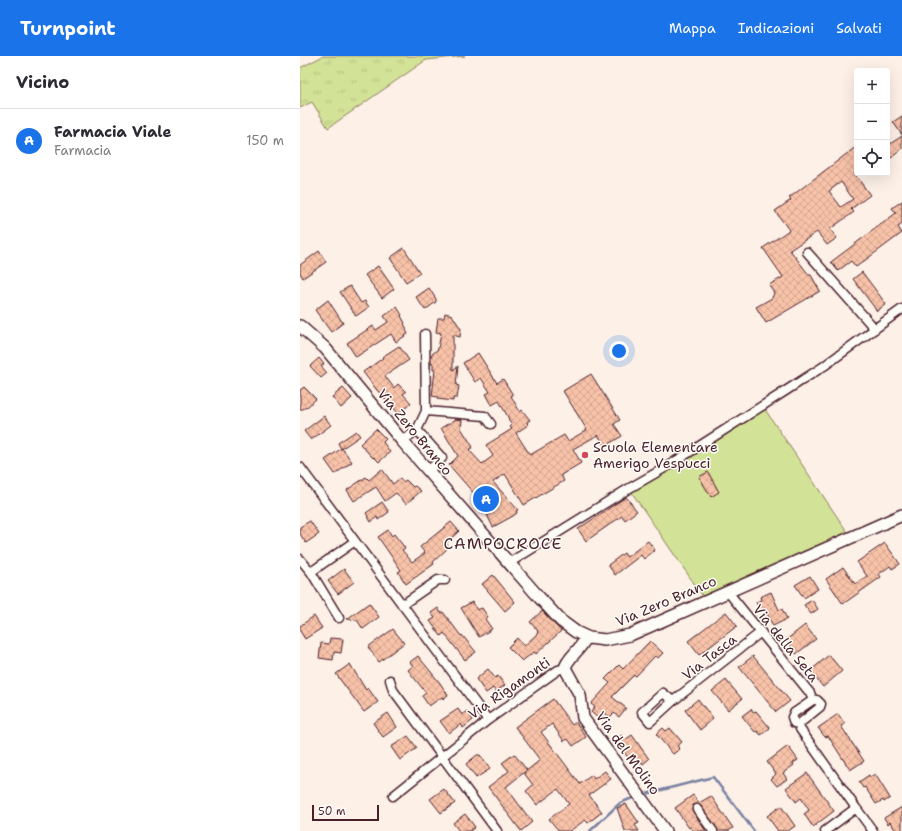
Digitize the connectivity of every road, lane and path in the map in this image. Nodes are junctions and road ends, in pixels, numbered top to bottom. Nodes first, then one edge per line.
1 (808, 252) dead end
2 (902, 309) edge
3 (300, 326) edge
4 (875, 329) junction
5 (425, 334) dead end
6 (426, 411) junction
7 (491, 424) dead end
8 (417, 430) junction
9 (403, 442) junction
10 (300, 467) edge
11 (428, 471) junction
12 (902, 515) edge
13 (355, 541) junction
14 (300, 559) edge
15 (509, 564) junction
16 (310, 572) junction
17 (445, 580) dead end
18 (728, 592) junction
19 (402, 605) junction
20 (339, 618) dead end
21 (761, 632) junction
22 (586, 637) junction
23 (565, 668) junction
24 (390, 680) dead end
25 (673, 701) dead end
26 (488, 720) junction
27 (441, 757) junction
28 (393, 796) dead end
29 (856, 808) junction
30 (697, 809) dead end
31 (497, 831) edge
32 (665, 831) edge
33 (713, 831) edge
34 (825, 831) edge
35 (873, 831) edge

1 - 4 street
2 - 4 street
3 - 9 street, Via Zero Branco
4 - 15 street
5 - 6 street
6 - 7 street
6 - 8 street
8 - 9 street
8 - 11 street
9 - 11 street, Via Zero Branco
10 - 13 street
11 - 15 street, Via Zero Branco
12 - 18 street, Via Zero Branco
13 - 16 street
13 - 19 street
14 - 16 street
15 - 22 street, Via Zero Branco
16 - 20 street
17 - 19 street
18 - 21 street, Via della Seta
18 - 22 street, Via Zero Branco
19 - 26 street
21 - 25 street, Via Tasca
21 - 29 street, Via della Seta
22 - 23 street, Via Rigamonti
23 - 26 street, Via Rigamonti
23 - 32 street, Via del Molino
24 - 27 street
26 - 27 street, Via Rigamonti
27 - 28 street, Via Rigamonti
27 - 31 street
29 - 34 street
29 - 35 street
30 - 33 street

